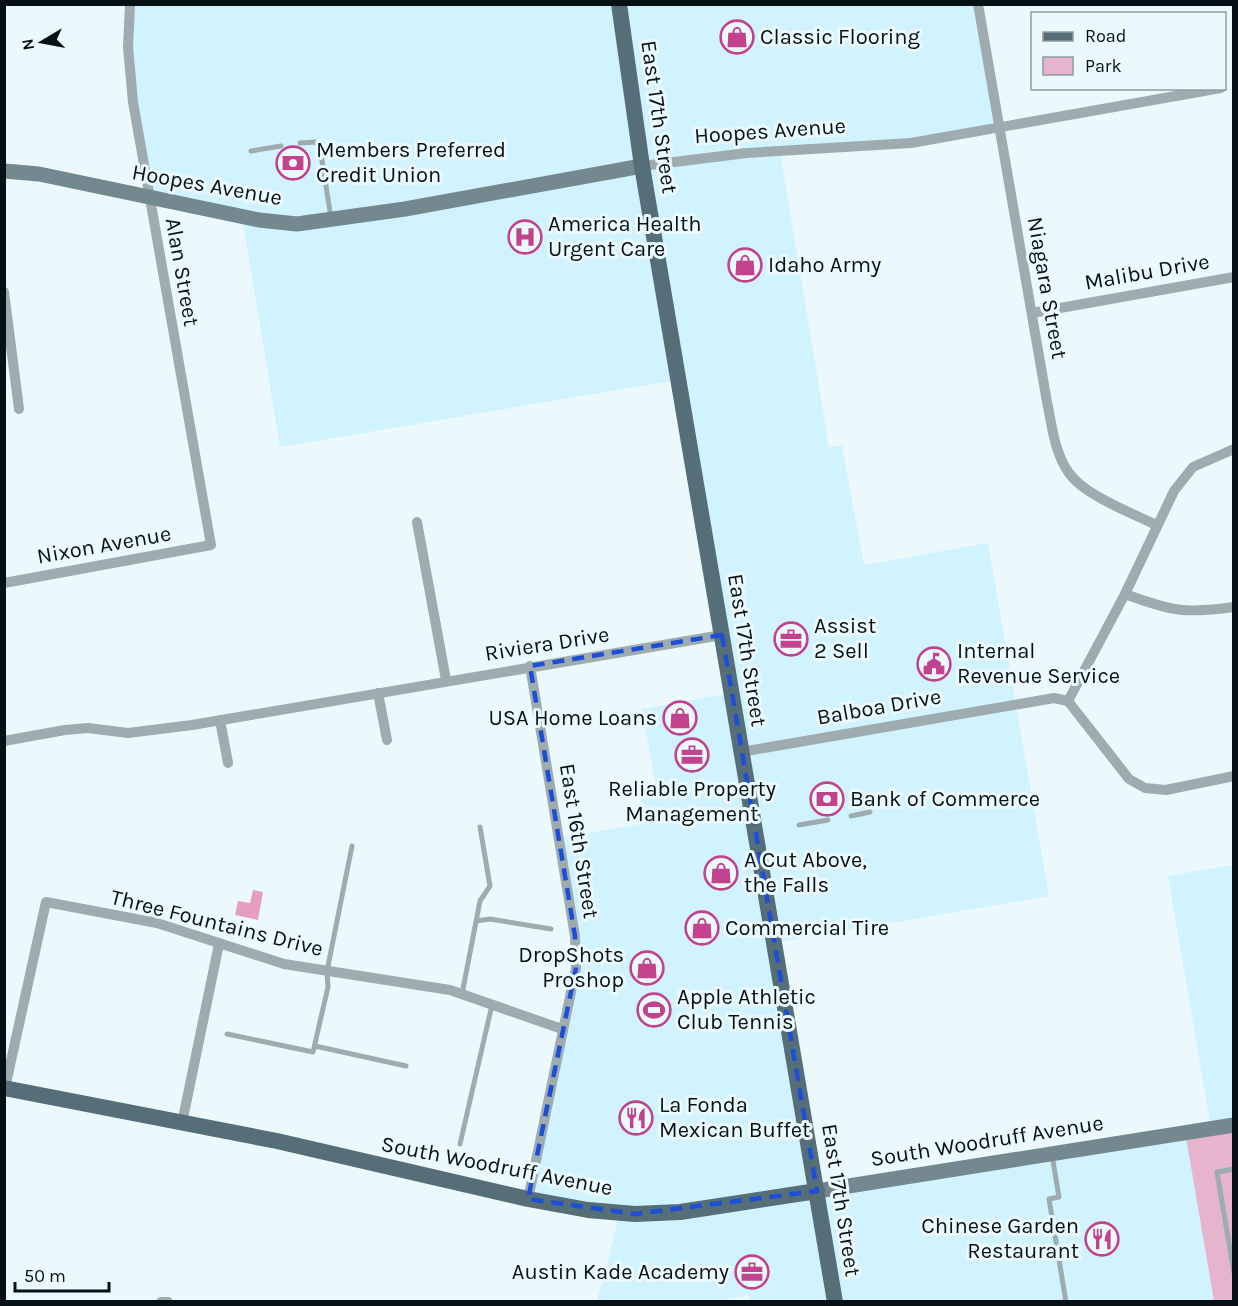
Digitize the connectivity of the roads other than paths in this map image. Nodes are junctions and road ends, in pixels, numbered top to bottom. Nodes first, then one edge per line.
1 (129, 4) edge
2 (619, 4) edge
3 (978, 4) edge
4 (1212, 90) edge
5 (1000, 127) junction
6 (300, 143) dead end
7 (281, 146) dead end
8 (251, 151) dead end
9 (642, 166) junction
10 (4, 171) edge
11 (149, 198) junction
12 (331, 220) junction
13 (1233, 277) edge
14 (4, 292) edge
15 (1032, 313) junction
16 (19, 409) dead end
17 (1233, 449) edge
18 (417, 522) dead end
19 (1156, 525) junction
20 (211, 545) joint
21 (4, 583) edge
22 (1125, 594) junction
23 (1233, 607) edge
24 (722, 635) junction
25 (530, 666) junction
26 (446, 680) junction
27 (378, 693) junction
28 (1068, 700) junction
29 (220, 720) junction
30 (387, 740) dead end
31 (4, 741) edge
32 (741, 752) junction
33 (228, 763) dead end
34 (1233, 776) edge
35 (870, 812) dead end
36 (851, 816) dead end
37 (828, 820) dead end
38 (799, 825) dead end
39 (480, 827) dead end
40 (352, 846) dead end
41 (476, 921) junction
42 (551, 929) dead end
43 (219, 944) junction
44 (327, 971) junction
45 (462, 994) junction
46 (492, 1003) junction
47 (562, 1029) junction
48 (227, 1034) dead end
49 (315, 1046) junction
50 (406, 1066) dead end
51 (4, 1088) edge
52 (182, 1123) junction
53 (1233, 1125) edge
54 (460, 1144) dead end
55 (1052, 1154) junction
56 (1233, 1169) edge
57 (817, 1191) junction
58 (528, 1199) junction
59 (1233, 1273) edge
60 (161, 1302) edge
61 (168, 1302) edge
62 (835, 1302) edge
63 (1066, 1302) edge

1 - 11 street, Alan Street
2 - 9 main road, East 17th Street
3 - 5 street, Niagara Street
4 - 5 street, Hoopes Avenue
5 - 9 street, Hoopes Avenue
5 - 15 street, Niagara Street
6 - 12 lane
7 - 8 lane
9 - 12 street, Hoopes Avenue
9 - 24 main road, East 17th Street
10 - 11 street, Hoopes Avenue
11 - 12 street, Hoopes Avenue
11 - 20 street, Alan Street
13 - 15 street, Malibu Drive
14 - 16 street
15 - 19 street, Niagara Street
17 - 19 street
18 - 26 street
19 - 22 street
20 - 21 street, Nixon Avenue
22 - 23 street
22 - 28 street
24 - 25 street, Riviera Drive
24 - 32 main road, East 17th Street
25 - 26 street, Riviera Drive
25 - 47 street, East 16th Street
26 - 27 street, Riviera Drive
27 - 29 street, Riviera Drive
27 - 30 street
28 - 32 street, Balboa Drive
28 - 34 street
29 - 31 street, Riviera Drive
29 - 33 street
32 - 57 main road, East 17th Street
35 - 36 lane
37 - 38 lane
39 - 41 lane
40 - 44 lane
41 - 42 lane
41 - 45 lane
43 - 44 street, Three Fountains Drive
43 - 51 street, Three Fountains Drive
43 - 52 street
44 - 45 street, Three Fountains Drive
44 - 49 lane
45 - 46 street, Three Fountains Drive
46 - 47 street, Three Fountains Drive
46 - 54 lane
47 - 58 street, East 16th Street
48 - 49 lane
49 - 50 lane
51 - 52 main road, South Woodruff Avenue
52 - 58 main road, South Woodruff Avenue
53 - 55 street, South Woodruff Avenue
55 - 57 street, South Woodruff Avenue
55 - 63 lane
56 - 59 lane
57 - 58 main road, South Woodruff Avenue
57 - 62 main road, East 17th Street
60 - 61 street

